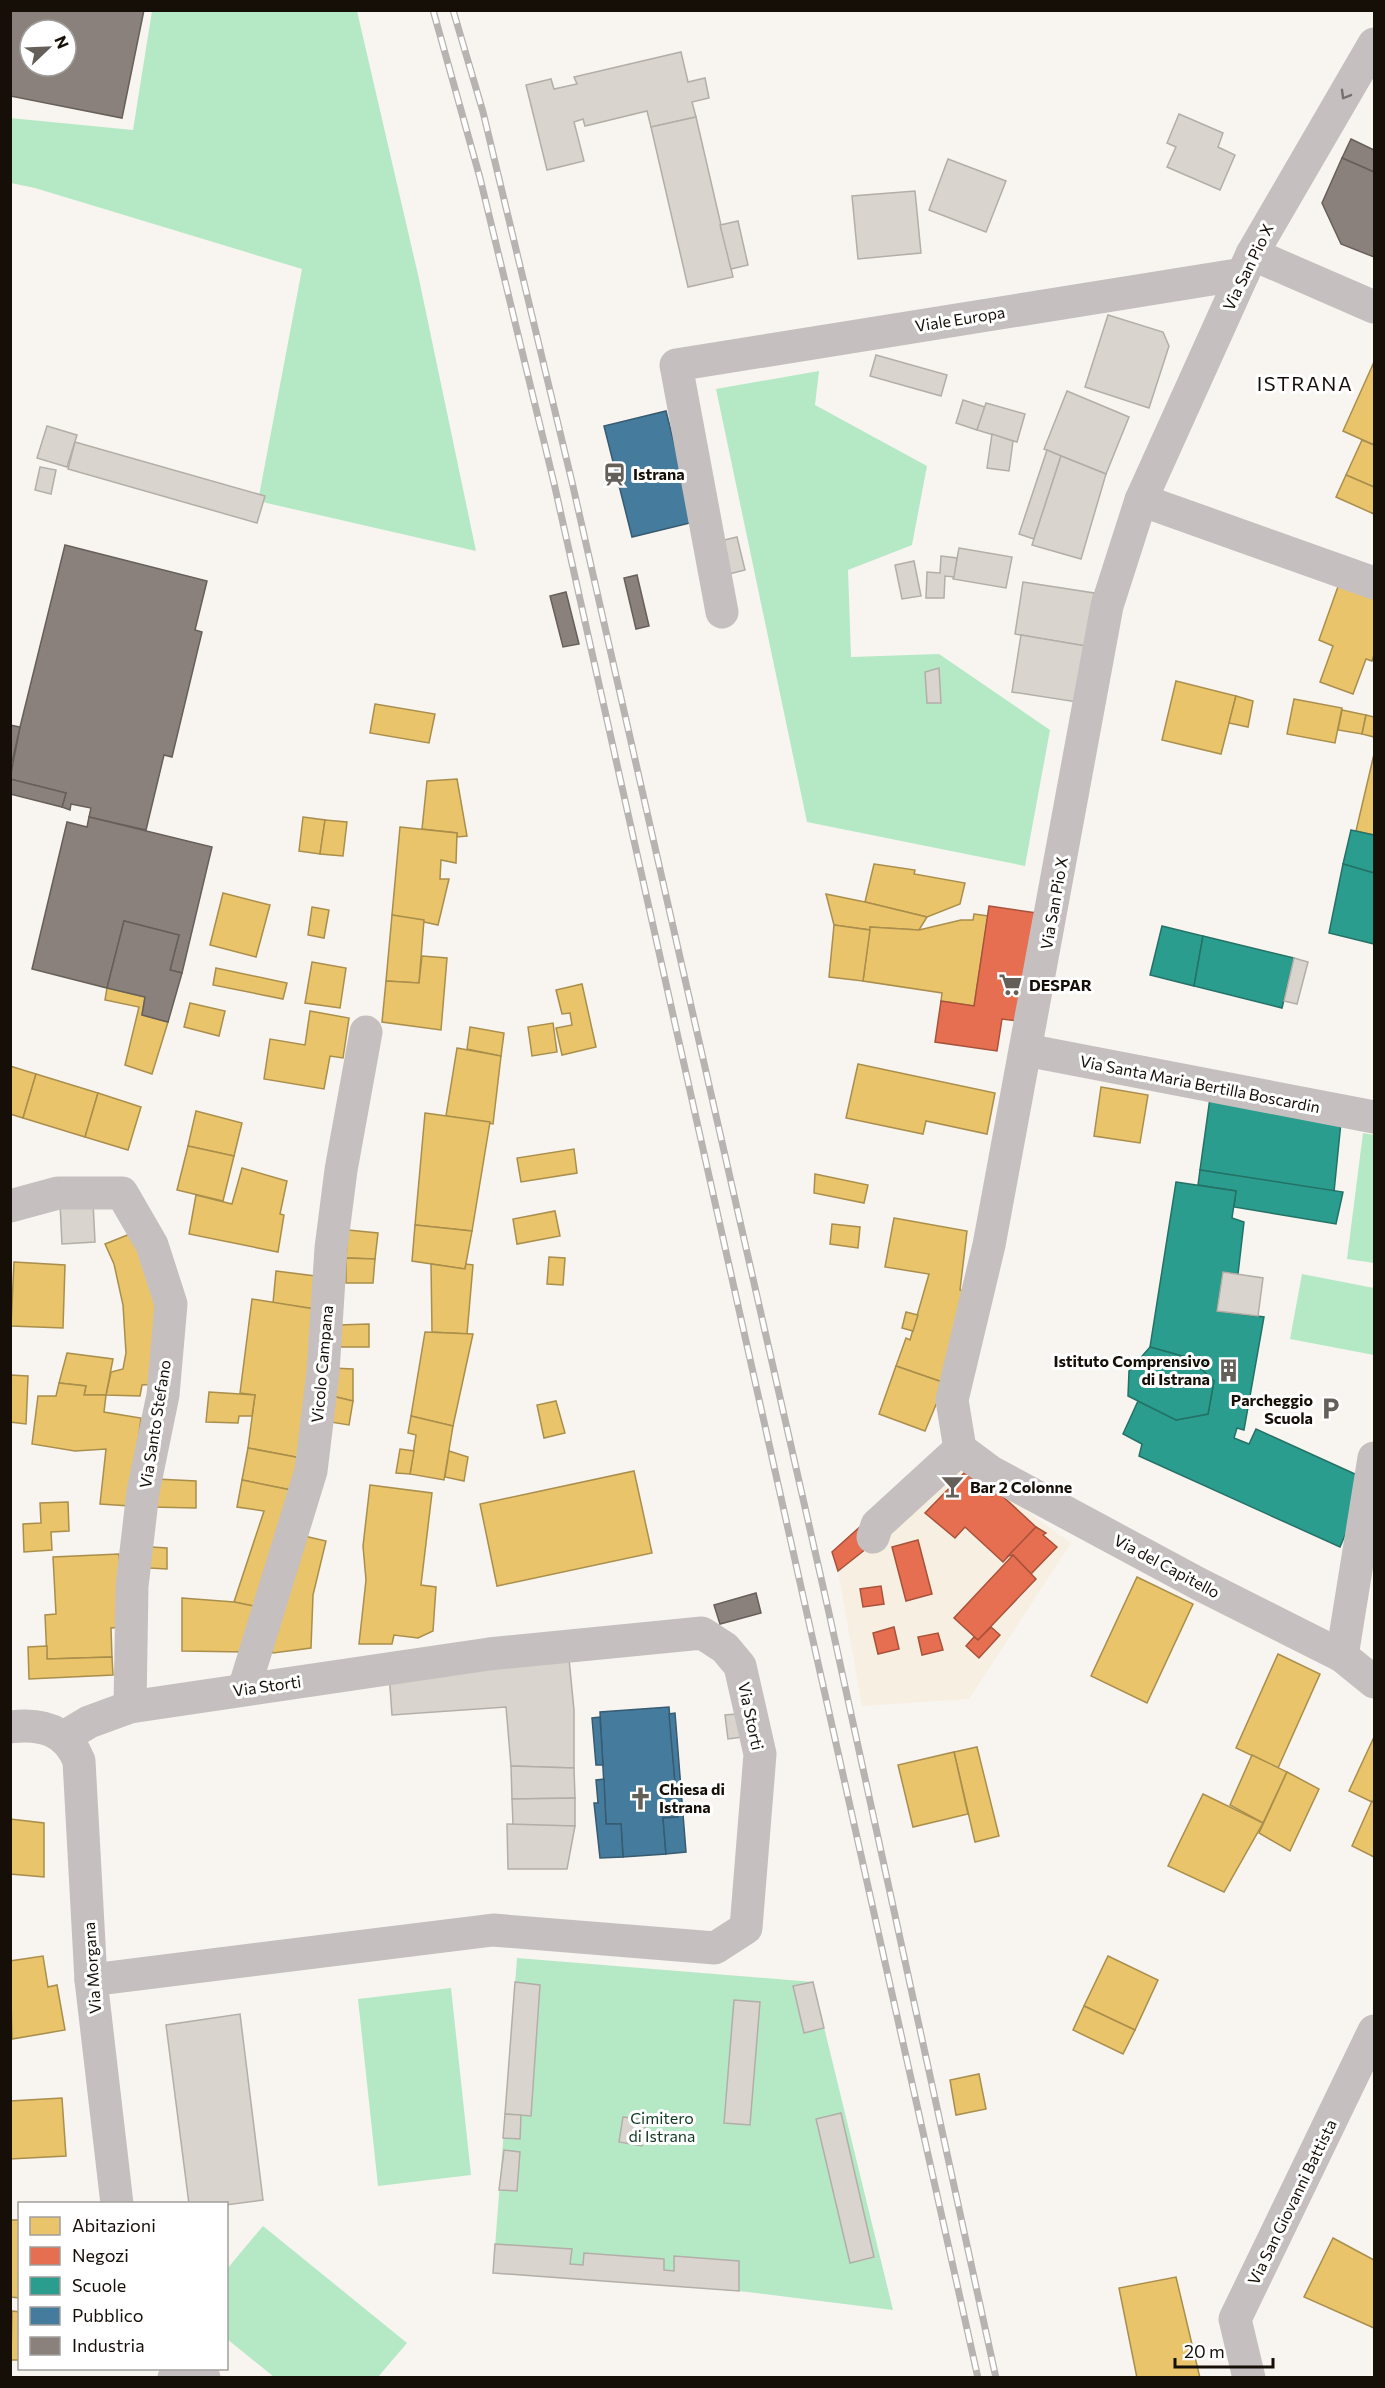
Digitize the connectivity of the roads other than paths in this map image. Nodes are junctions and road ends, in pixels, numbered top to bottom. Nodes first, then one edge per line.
1 (1374, 44) edge
2 (1247, 264) junction
3 (1374, 307) edge
4 (1141, 500) junction
5 (1374, 583) edge
6 (722, 612) dead end
7 (366, 1032) dead end
8 (1026, 1050) junction
9 (1374, 1117) edge
10 (10, 1206) edge
11 (960, 1449) junction
12 (1374, 1458) edge
13 (873, 1537) dead end
14 (1342, 1656) junction
15 (1374, 1682) edge
16 (244, 1689) junction
17 (130, 1707) junction
18 (15, 1719) edge
19 (64, 1737) junction
20 (91, 1980) junction
21 (1374, 2031) edge
22 (117, 2202) edge
23 (174, 2378) edge
24 (204, 2378) edge
25 (1249, 2378) edge

1 -> 2 street, Via San Pio X
2 - 3 street
2 - 4 street, Via San Pio X
2 - 6 street, Viale Europa
4 - 5 street
4 - 8 street, Via San Pio X
7 - 16 street, Vicolo Campana
8 - 9 street, Via Santa Maria Bertilla Boscardin
8 - 11 street, Via San Pio X
10 - 17 street, Via Santo Stefano
11 - 13 street
11 - 14 street, Via del Capitello
12 - 14 street
14 - 15 street, Via del Capitello
16 - 17 street, Via Storti
16 - 20 street, Via Storti
17 - 19 street, Via Storti
18 - 19 street
19 - 20 street, Via Morgana
20 - 22 street, Via Morgana
21 - 25 street, Via San Giovanni Battista
23 - 24 street

